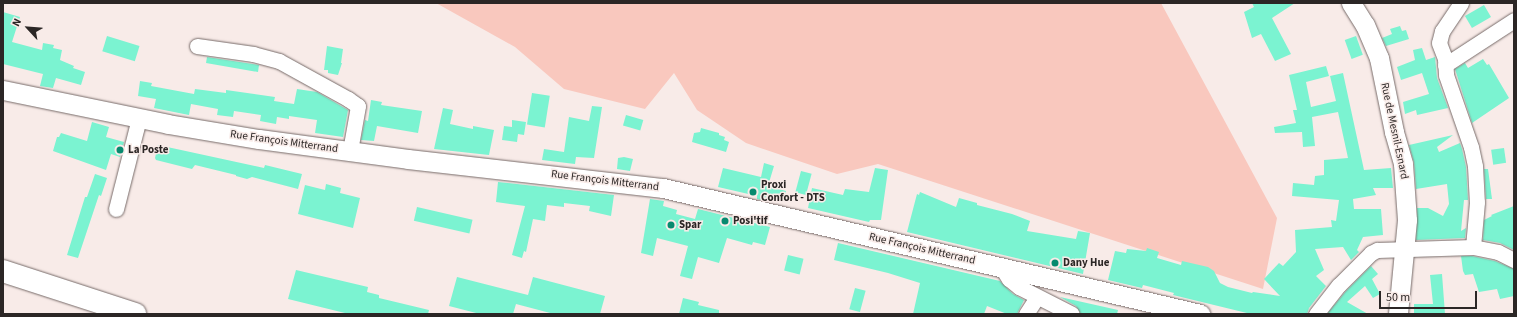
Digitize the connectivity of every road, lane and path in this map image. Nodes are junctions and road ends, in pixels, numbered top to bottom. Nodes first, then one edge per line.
1 (1351, 3) edge
2 (1461, 3) edge
3 (1514, 20) edge
4 (197, 46) dead end
5 (1445, 65) junction
6 (3, 90) edge
7 (139, 118) junction
8 (350, 151) junction
9 (116, 209) dead end
10 (1473, 247) junction
11 (1404, 250) junction
12 (1514, 260) edge
13 (1002, 268) junction
14 (3, 271) edge
15 (1037, 297) junction
16 (135, 314) edge
17 (1026, 314) edge
18 (1072, 314) edge
19 (1200, 314) edge
20 (1316, 314) edge
21 (1398, 314) edge

1 - 11 street, Rue de Mesnil-Esnard
2 - 5 street
3 - 5 street
4 - 8 street
5 - 10 street
6 - 7 street, Rue François Mitterrand
7 - 8 street, Rue François Mitterrand
7 - 9 street
8 - 13 street, Rue François Mitterrand
10 - 11 street
10 - 12 street
11 - 20 street
11 - 21 street, Rue de Mesnil-Esnard
13 - 15 street
13 - 19 street, Rue François Mitterrand
14 - 16 main road
15 - 17 street
15 - 18 street

